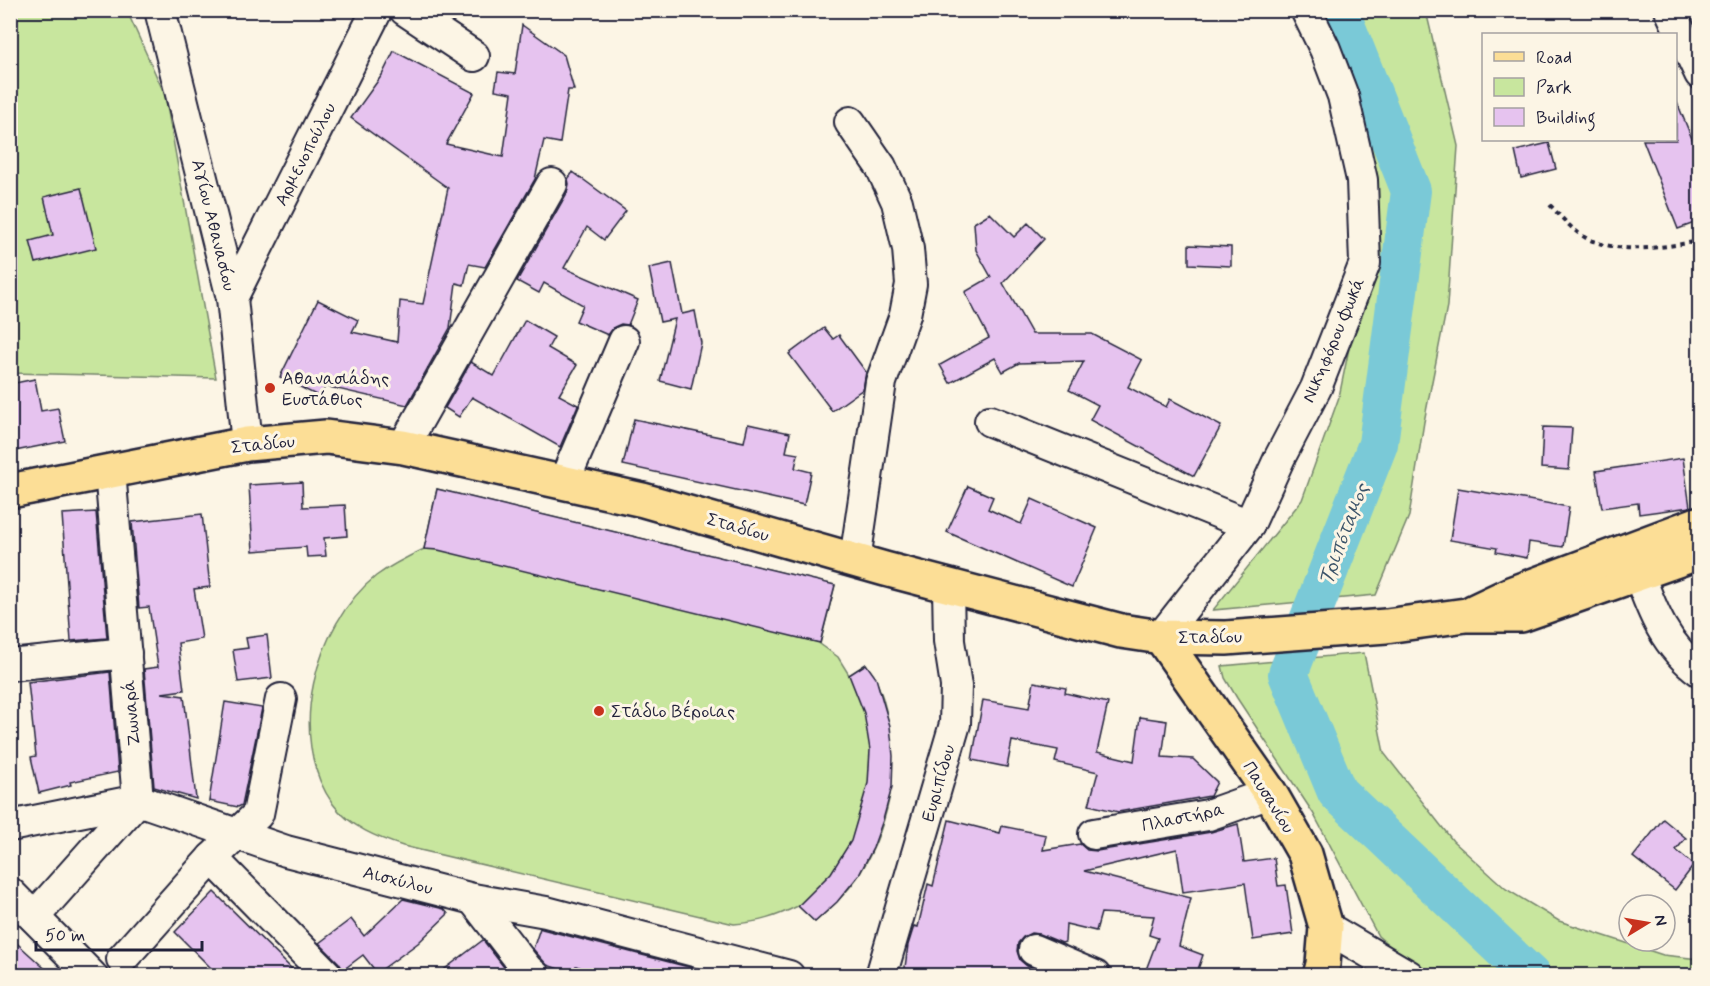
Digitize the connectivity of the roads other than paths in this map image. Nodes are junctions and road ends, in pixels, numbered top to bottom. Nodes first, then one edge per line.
1 (160, 10) edge
2 (377, 10) edge
3 (405, 10) edge
4 (1306, 10) edge
5 (1678, 14) edge
6 (474, 56) dead end
7 (1700, 74) edge
8 (850, 122) dead end
9 (552, 184) dead end
10 (232, 298) junction
11 (624, 341) dead end
12 (990, 421) dead end
13 (246, 444) junction
14 (403, 447) junction
15 (110, 471) junction
16 (564, 482) junction
17 (10, 491) edge
18 (1700, 523) edge
19 (1249, 525) junction
20 (1700, 552) edge
21 (855, 560) junction
22 (1639, 574) junction
23 (948, 586) junction
24 (1466, 615) junction
25 (1161, 638) junction
26 (126, 653) junction
27 (10, 665) edge
28 (1700, 671) edge
29 (281, 699) dead end
30 (1270, 793) junction
31 (138, 800) junction
32 (10, 826) edge
33 (237, 834) junction
34 (1094, 834) dead end
35 (212, 858) junction
36 (10, 893) edge
37 (473, 899) junction
38 (34, 917) junction
39 (1326, 927) junction
40 (1034, 950) dead end
41 (122, 959) dead end
42 (528, 973) edge
43 (92, 975) edge
44 (327, 975) edge
45 (789, 975) edge
46 (881, 975) edge
47 (1095, 975) edge
48 (1320, 975) edge
49 (1409, 975) edge

1 - 10 street, Αγίου Αθανασίου
2 - 10 street, Αρμενοπούλου
3 - 6 street
4 - 19 street, Νικηφόρου Φωκά
5 - 7 street
8 - 21 street
9 - 14 street
10 - 13 street, Αγίου Αθανασίου
11 - 16 street
12 - 19 street
13 - 14 main road, Σταδίου
13 - 15 main road, Σταδίου
14 - 16 main road, Σταδίου
15 - 17 main road, Σταδίου
15 - 26 street, Ζωναρά
16 - 21 main road, Σταδίου
18 - 24 main road, Σταδίου
19 - 25 street, Νικηφόρου Φωκά
20 - 22 main road, Σταδίου
21 - 23 main road, Σταδίου
22 - 24 main road, Σταδίου
22 - 28 street
23 - 25 main road, Σταδίου
23 - 46 street, Ευριπίδου
24 - 25 main road, Σταδίου
25 - 30 main road, Παυσανίου
26 - 27 street
26 - 31 street, Ζωναρά
29 - 33 street
30 - 34 street, Πλαστήρα
30 - 39 main road, Παυσανίου
31 - 32 street
31 - 33 street, Αισχύλου
31 - 38 street
33 - 35 street
33 - 37 street, Αισχύλου
35 - 41 street
35 - 44 street
36 - 38 street
37 - 42 street
37 - 45 street, Αισχύλου
38 - 43 street
39 - 48 main road, Παυσανίου
39 - 49 street
40 - 47 street

